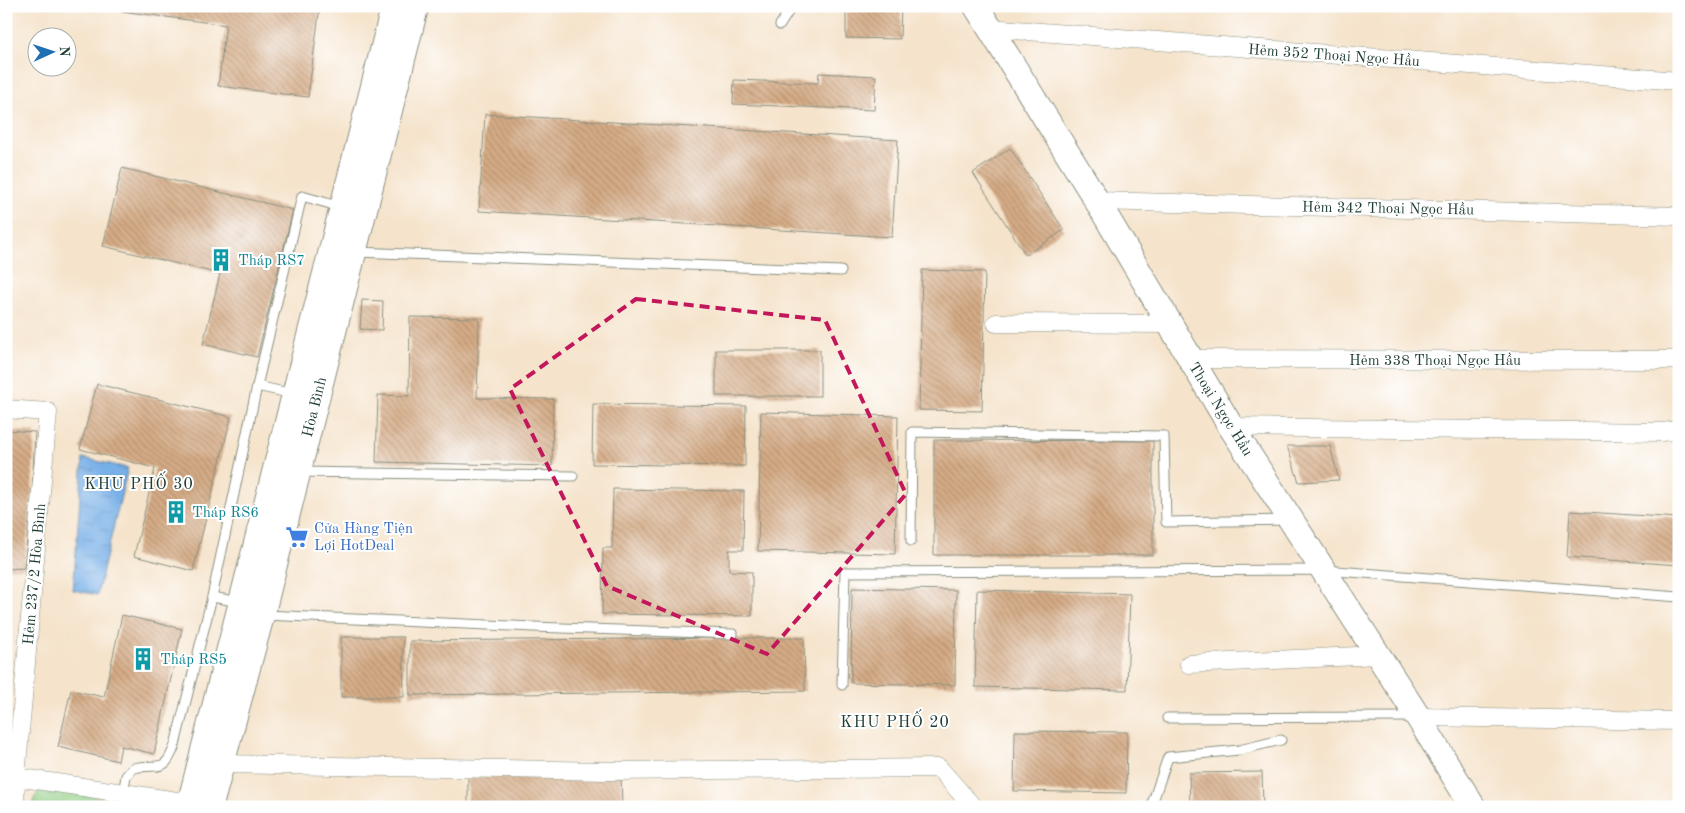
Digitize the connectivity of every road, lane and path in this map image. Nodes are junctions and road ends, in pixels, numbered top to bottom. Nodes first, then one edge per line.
1 (394, 6) edge
2 (416, 6) edge
3 (792, 6) edge
4 (976, 6) edge
5 (780, 25) dead end
6 (989, 28) junction
7 (1679, 81) edge
8 (1097, 201) junction
9 (353, 210) junction
10 (1679, 216) edge
11 (353, 252) junction
12 (841, 271) dead end
13 (996, 323) dead end
14 (1170, 324) junction
15 (1191, 359) junction
16 (1679, 360) edge
17 (257, 386) junction
18 (294, 394) junction
19 (6, 409) edge
20 (1231, 426) junction
21 (1679, 430) edge
22 (297, 472) junction
23 (573, 476) dead end
24 (1292, 520) junction
25 (911, 541) dead end
26 (1323, 570) junction
27 (212, 597) junction
28 (1679, 597) edge
29 (252, 608) junction
30 (733, 634) dead end
31 (1378, 655) junction
32 (1189, 664) dead end
33 (842, 685) dead end
34 (1418, 717) junction
35 (1167, 718) dead end
36 (1679, 721) edge
37 (1281, 740) dead end
38 (221, 764) junction
39 (11, 777) edge
40 (123, 794) junction
41 (197, 806) edge
42 (15, 807) edge
43 (973, 807) edge
44 (1151, 807) edge
45 (1473, 807) edge

1 - 9 main road, Hòa Bình
2 - 9 main road, Hòa Bình
3 - 5 lane
4 - 6 main road, Thoại Ngọc Hầu
6 - 7 street, Hẻm 352 Thoại Ngọc Hầu
6 - 8 main road, Thoại Ngọc Hầu
8 - 10 street, Hẻm 342 Thoại Ngọc Hầu
8 - 14 main road, Thoại Ngọc Hầu
9 - 11 main road, Hòa Bình
9 - 17 lane
9 - 18 main road, Hòa Bình
11 - 12 lane
11 - 22 main road, Hòa Bình
13 - 14 street
14 - 15 main road, Thoại Ngọc Hầu
15 - 16 street, Hẻm 338 Thoại Ngọc Hầu
15 - 20 main road, Thoại Ngọc Hầu
17 - 18 lane
17 - 27 lane
18 - 29 main road, Hòa Bình
19 - 39 street, Hẻm 237/2 Hòa Bình
20 - 21 street
20 - 24 main road, Thoại Ngọc Hầu
22 - 23 lane
22 - 29 main road, Hòa Bình
24 - 25 lane
24 - 26 main road, Thoại Ngọc Hầu
26 - 28 lane
26 - 31 main road, Thoại Ngọc Hầu
26 - 33 lane
27 - 29 lane
27 - 40 lane
29 - 30 lane
29 - 38 main road, Hòa Bình
29 - 41 main road, Hòa Bình
31 - 32 street
31 - 34 main road, Thoại Ngọc Hầu
34 - 35 lane
34 - 36 street
34 - 45 main road, Thoại Ngọc Hầu
37 - 44 lane
38 - 41 main road, Hòa Bình
38 - 43 street
39 - 40 street
39 - 42 street
40 - 41 street

